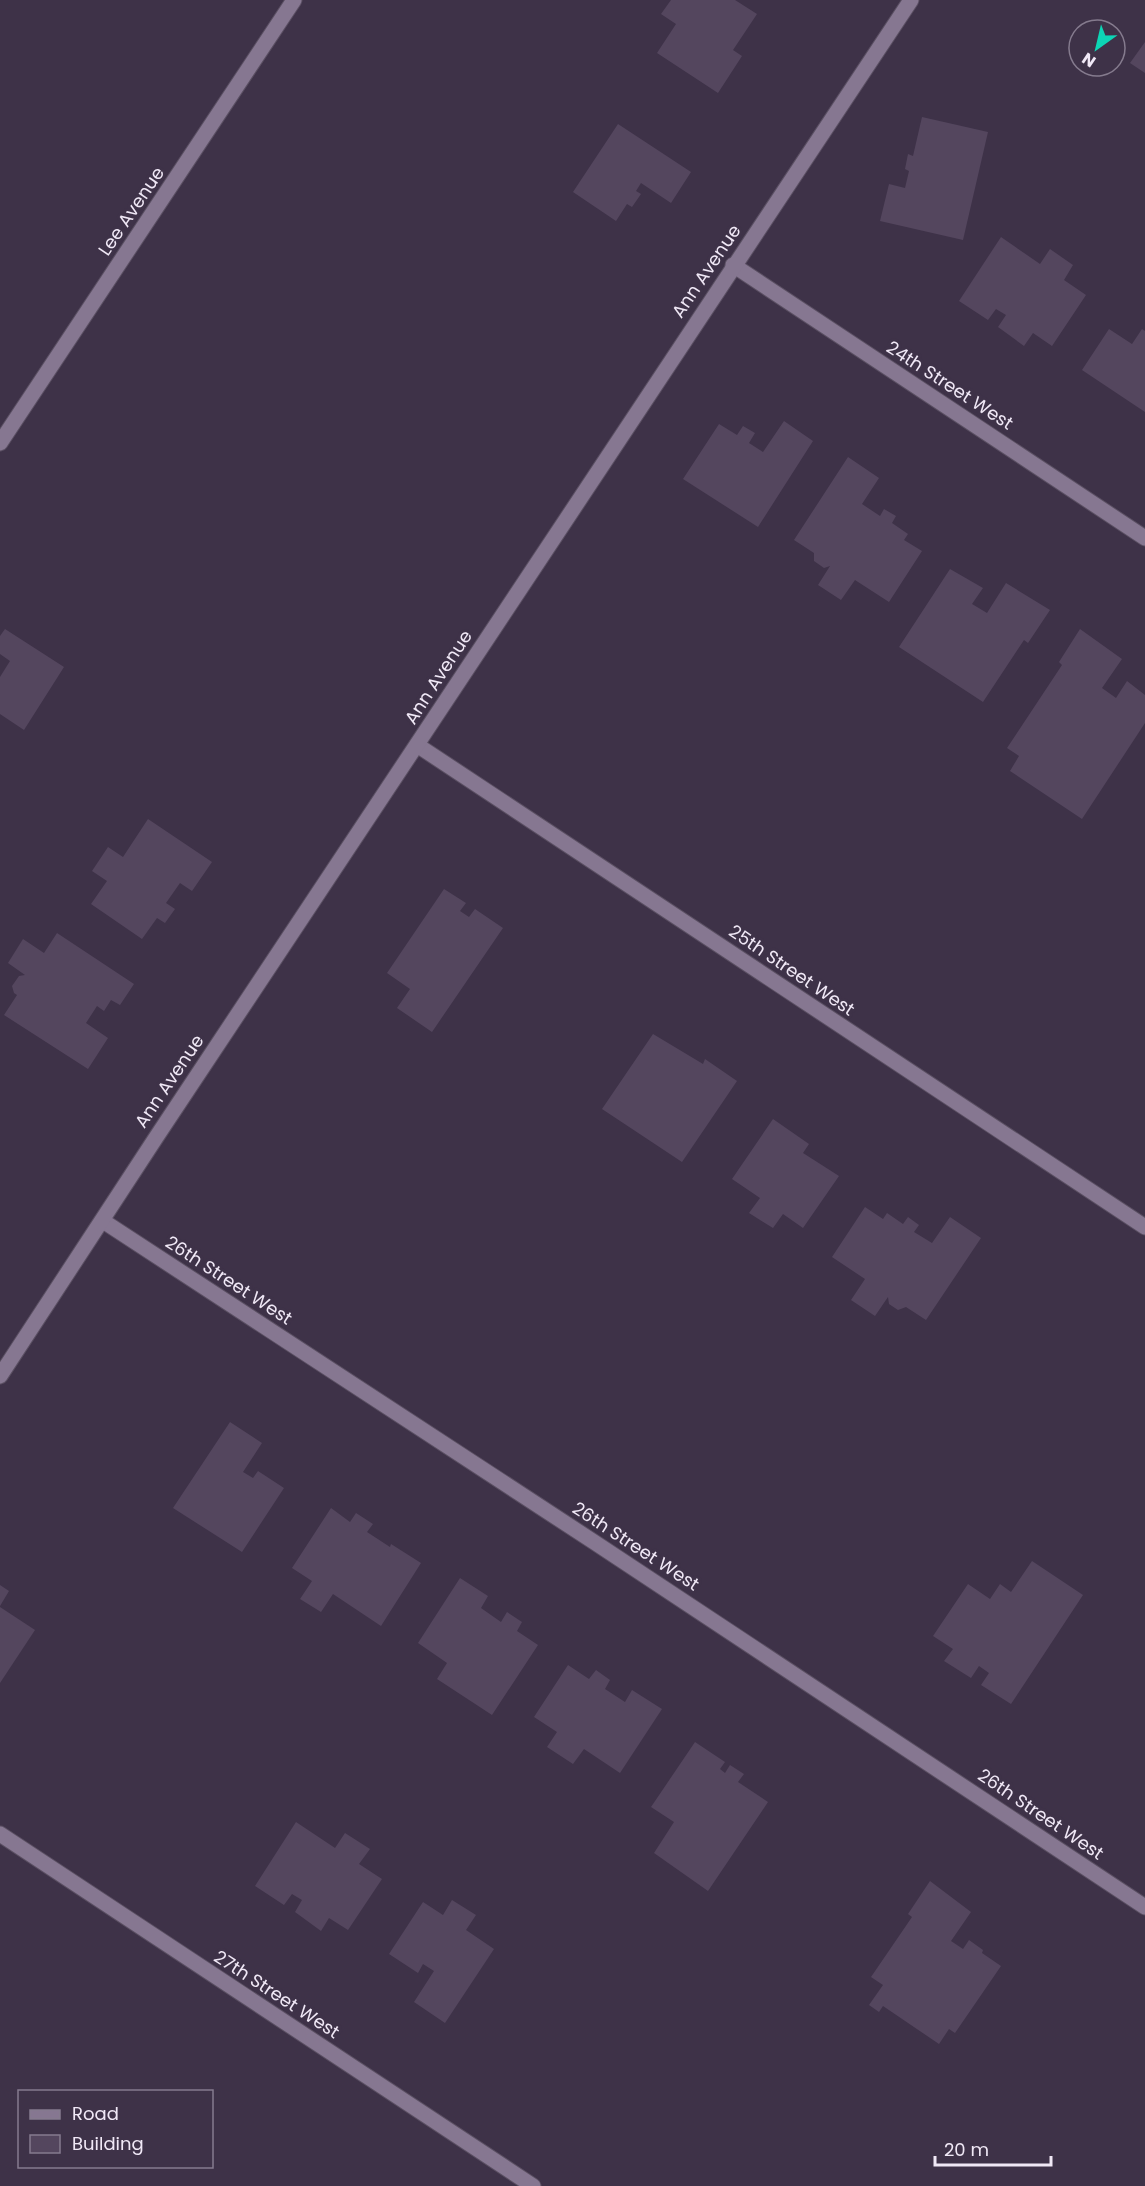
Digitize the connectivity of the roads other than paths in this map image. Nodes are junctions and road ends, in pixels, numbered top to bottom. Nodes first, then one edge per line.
1 (294, 0) edge
2 (911, 0) edge
3 (733, 266) junction
4 (0, 443) edge
5 (1145, 538) edge
6 (417, 745) junction
7 (103, 1221) junction
8 (1145, 1227) edge
9 (0, 1376) edge
10 (0, 1834) edge
11 (1145, 1907) edge
12 (533, 2186) edge

1 - 4 street, Lee Avenue
2 - 3 street, Ann Avenue
3 - 5 street, 24th Street West
3 - 6 street, Ann Avenue
6 - 7 street, Ann Avenue
6 - 8 street, 25th Street West
7 - 9 street, Ann Avenue
7 - 11 street, 26th Street West
10 - 12 street, 27th Street West

